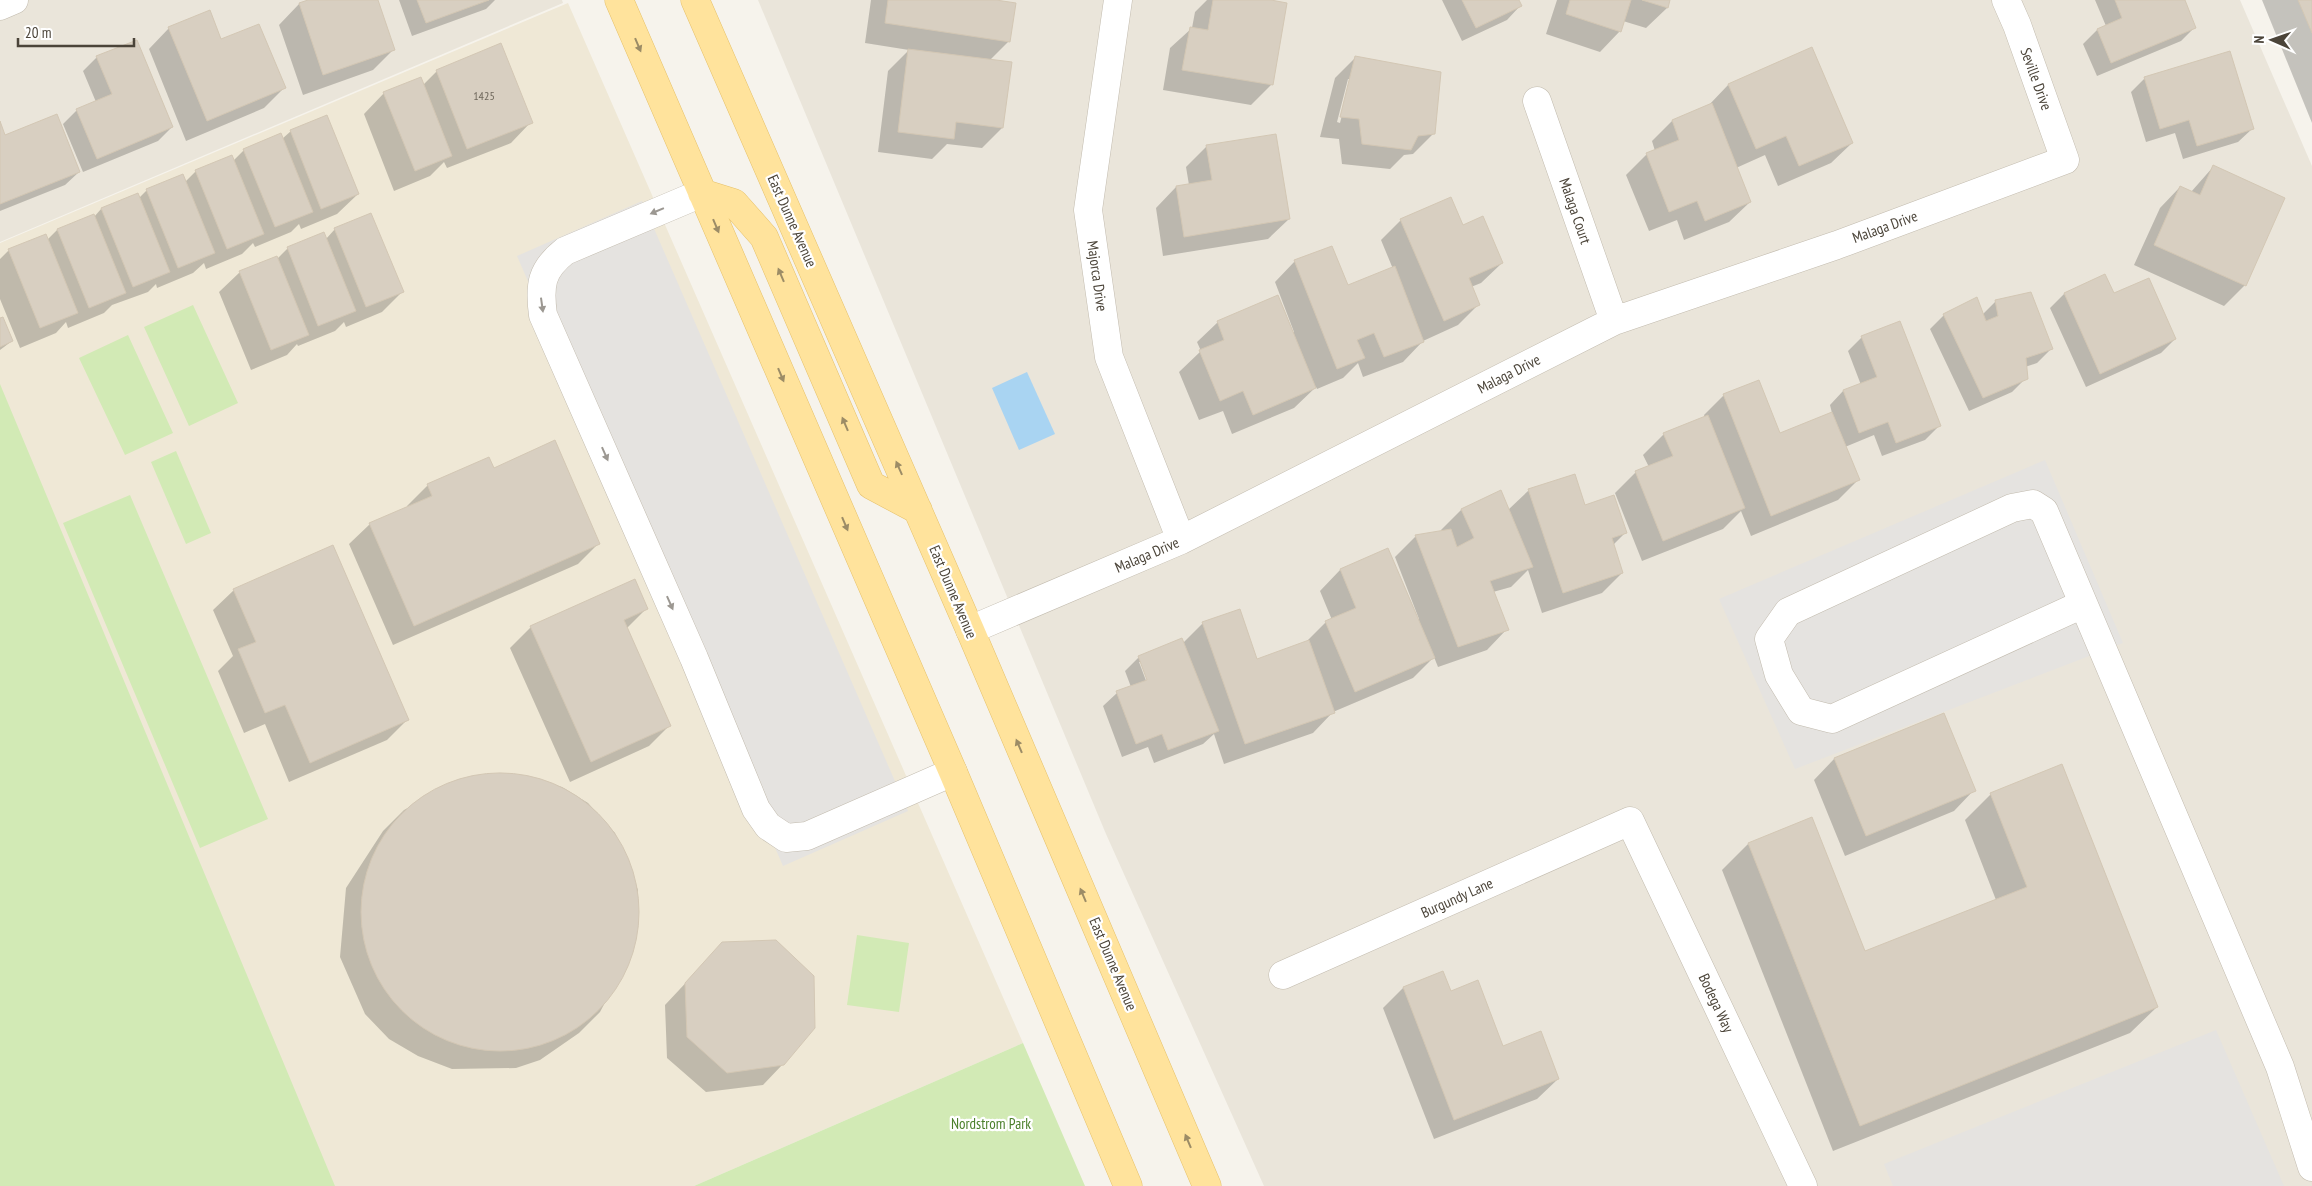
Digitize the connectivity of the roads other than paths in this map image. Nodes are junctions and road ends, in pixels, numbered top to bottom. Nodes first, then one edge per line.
1 (14, 0) edge
2 (619, 0) edge
3 (695, 0) edge
4 (1118, 0) edge
5 (2006, 0) edge
6 (0, 6) edge
7 (1537, 101) dead end
8 (2065, 160) joint
9 (702, 192) junction
10 (1614, 321) junction
11 (918, 510) junction
12 (1181, 540) junction
13 (2083, 604) junction
14 (970, 630) junction
15 (953, 772) junction
16 (1630, 820) joint
17 (1283, 975) dead end
18 (2312, 1167) edge
19 (1128, 1186) edge
20 (1207, 1186) edge
21 (1803, 1186) edge

1 - 6 street
2 -> 9 main road
11 -> 3 main road, East Dunne Avenue
4 - 12 street, Majorca Drive
5 - 8 street, Seville Drive
7 - 10 street, Malaga Court
8 - 10 street, Malaga Drive
11 -> 9 main road
9 -> 15 main road
9 -> 15 street
10 - 12 street, Malaga Drive
11 - 14 main road, East Dunne Avenue
12 - 14 street, Malaga Drive
13 - 13 street
13 - 18 street
20 -> 14 main road, East Dunne Avenue
15 - 19 main road
16 - 17 street, Burgundy Lane
16 - 21 street, Bodega Way

